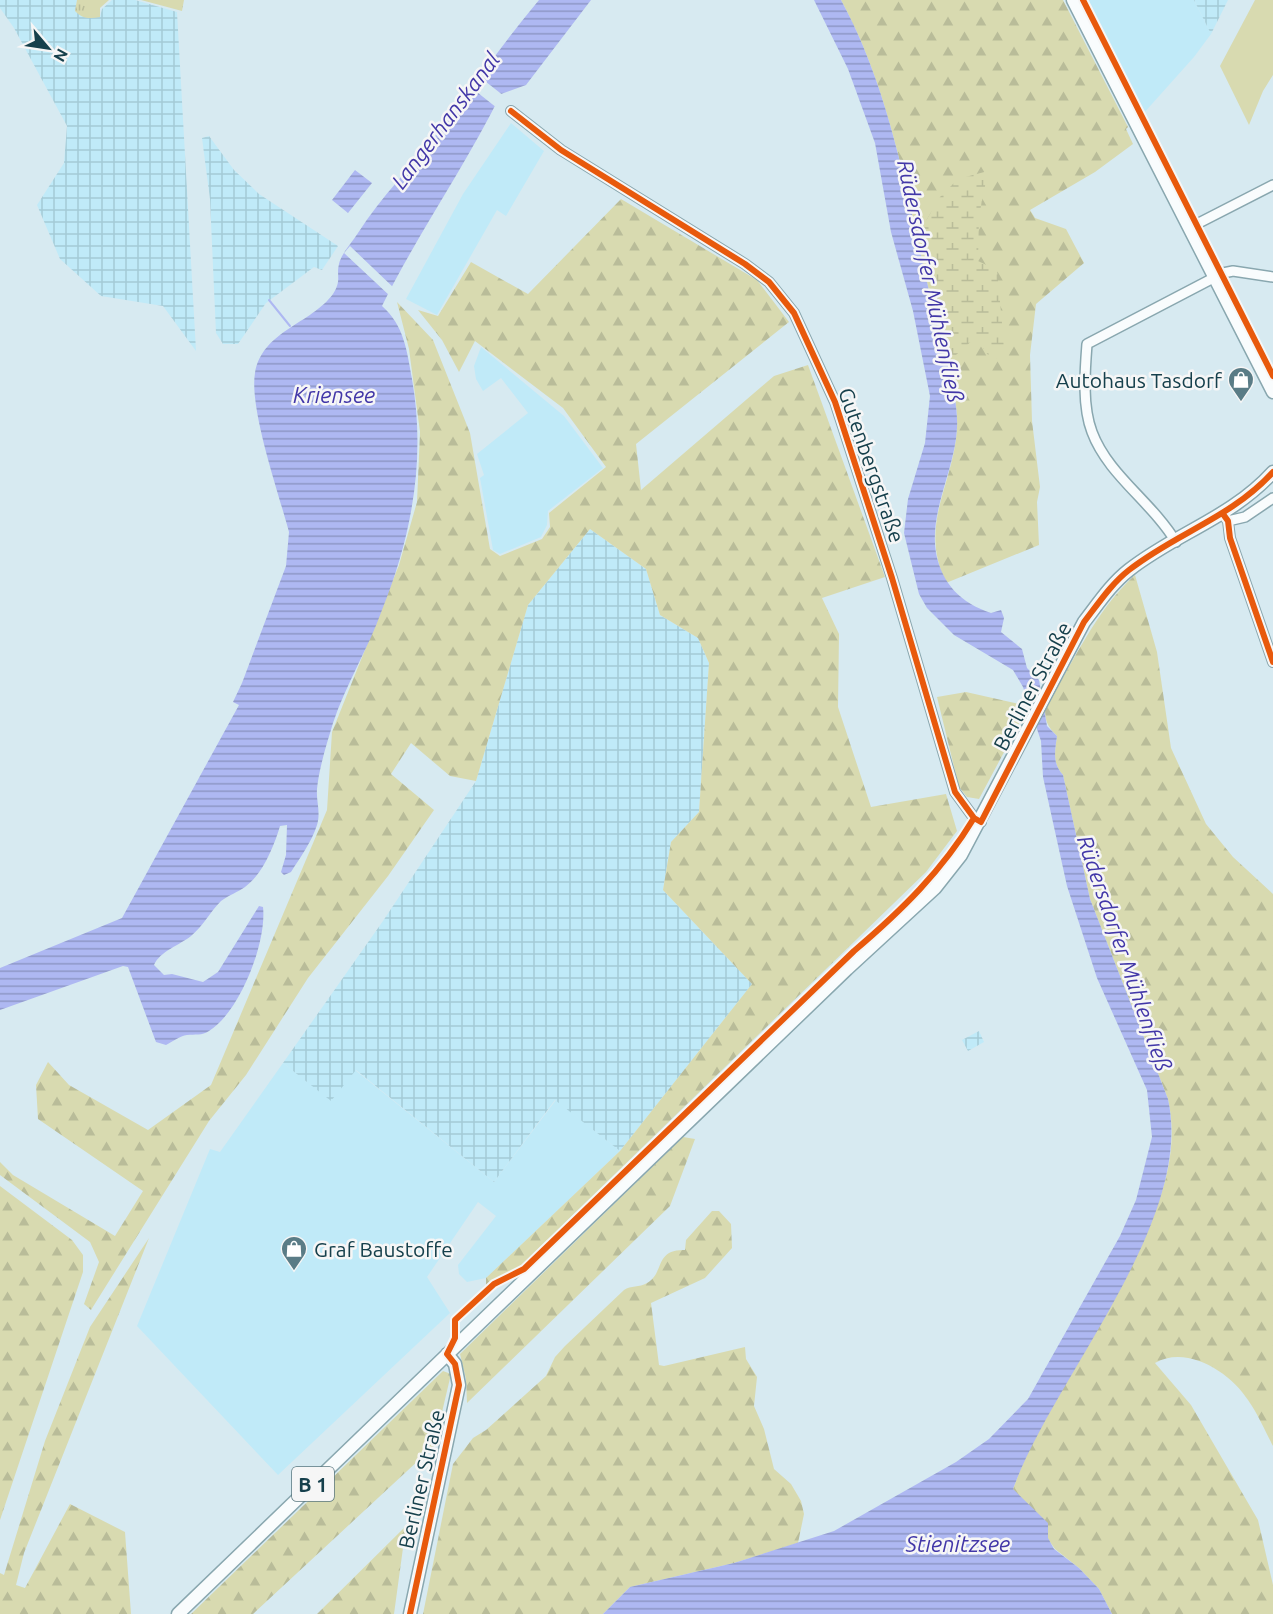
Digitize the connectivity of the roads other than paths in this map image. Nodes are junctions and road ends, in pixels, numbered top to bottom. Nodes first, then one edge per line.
1 (1073, 0) edge
2 (510, 111) dead end
3 (1273, 185) edge
4 (1189, 228) junction
5 (1273, 277) edge
6 (1214, 278) junction
7 (1273, 392) edge
8 (1273, 472) edge
9 (1273, 498) edge
10 (1225, 517) junction
11 (1176, 542) junction
12 (1273, 662) edge
13 (981, 822) junction
14 (447, 1354) junction
15 (178, 1614) edge
16 (410, 1614) edge

1 - 4 main road
2 - 13 street, Gutenbergstraße
3 - 4 street
4 - 6 main road
5 - 6 street
6 - 7 main road
6 - 11 street
8 - 10 main road, Berliner Straße / B 1
9 - 10 street
10 - 11 main road, Berliner Straße / B 1
10 - 12 street
11 - 13 main road, Berliner Straße / B 1
13 - 14 main road, Berliner Straße / B 1
14 - 15 main road, B 1
14 - 16 main road, Berliner Straße

